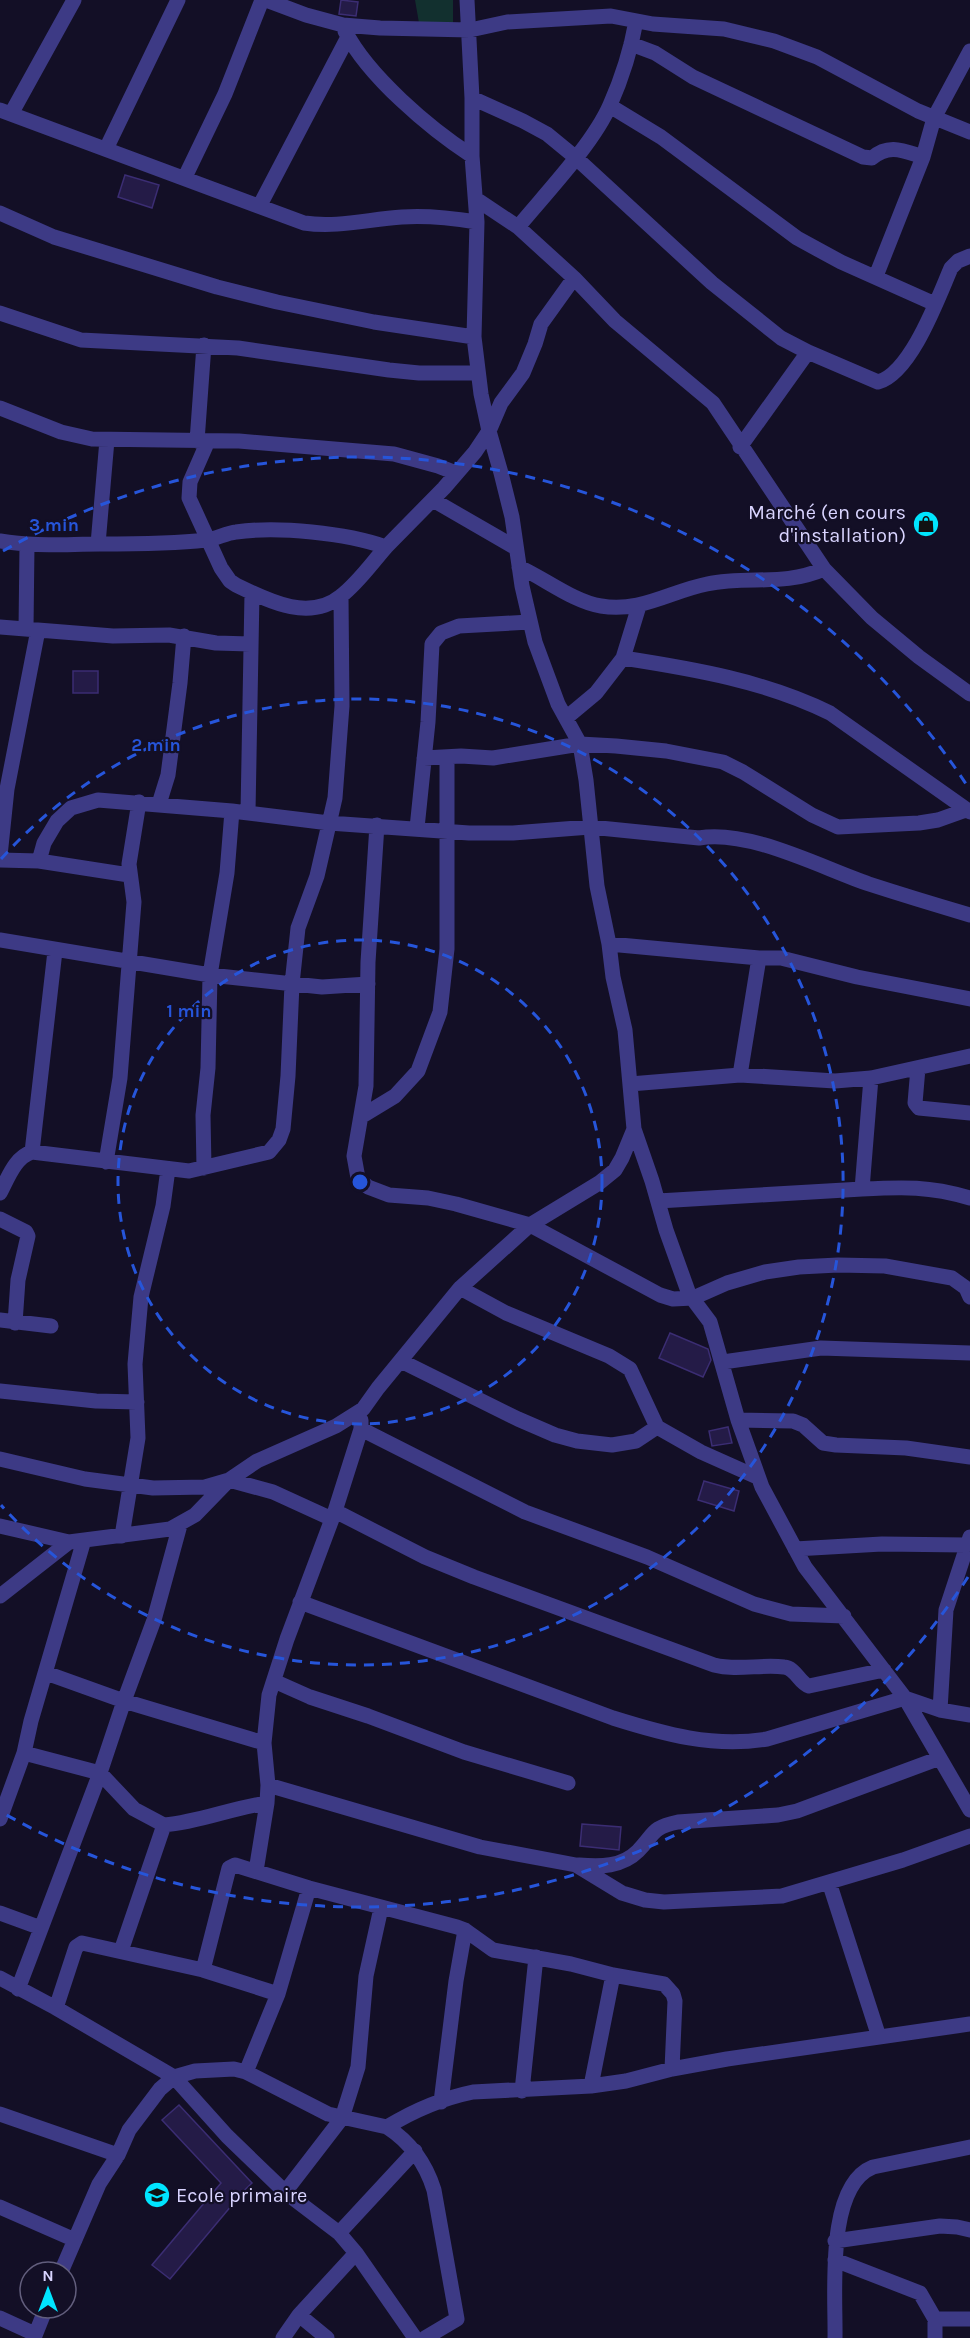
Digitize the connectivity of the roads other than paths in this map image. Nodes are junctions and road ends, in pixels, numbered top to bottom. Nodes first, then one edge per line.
1 (74, 0) edge
2 (178, 0) edge
3 (264, 0) edge
4 (467, 0) edge
5 (636, 21) junction
6 (470, 30) junction
7 (346, 31) junction
8 (632, 44) junction
9 (970, 51) edge
10 (472, 98) junction
11 (610, 106) junction
12 (6, 112) edge
13 (934, 118) junction
14 (970, 132) edge
15 (106, 149) junction
16 (471, 156) junction
17 (575, 157) junction
18 (923, 157) junction
19 (185, 177) junction
20 (476, 199) junction
21 (260, 205) junction
22 (0, 213) edge
23 (477, 222) junction
24 (518, 227) junction
25 (970, 256) edge
26 (876, 276) junction
27 (574, 278) junction
28 (935, 304) junction
29 (0, 313) edge
30 (474, 338) junction
31 (204, 345) junction
32 (808, 352) junction
33 (478, 373) junction
34 (0, 408) edge
35 (489, 431) junction
36 (107, 440) junction
37 (203, 441) junction
38 (740, 447) junction
39 (456, 473) junction
40 (433, 500) junction
41 (210, 540) junction
42 (0, 541) edge
43 (98, 544) junction
44 (27, 545) junction
45 (386, 547) junction
46 (516, 548) junction
47 (519, 567) junction
48 (824, 569) junction
49 (252, 593) junction
50 (341, 596) junction
51 (639, 606) junction
52 (530, 622) junction
53 (0, 627) edge
54 (32, 630) junction
55 (184, 636) junction
56 (250, 644) junction
57 (623, 658) junction
58 (970, 694) edge
59 (566, 718) junction
60 (580, 744) junction
61 (447, 757) junction
62 (424, 758) junction
63 (138, 802) junction
64 (159, 804) junction
65 (232, 811) junction
66 (968, 811) edge
67 (248, 812) junction
68 (329, 823) junction
69 (377, 825) junction
70 (590, 827) junction
71 (417, 828) junction
72 (447, 830) junction
73 (0, 858) edge
74 (39, 861) junction
75 (129, 875) junction
76 (970, 915) edge
77 (0, 940) edge
78 (609, 944) junction
79 (55, 951) junction
80 (759, 958) junction
81 (130, 963) junction
82 (210, 975) junction
83 (292, 984) junction
84 (368, 984) junction
85 (970, 999) edge
86 (970, 1056) edge
87 (918, 1068) junction
88 (740, 1075) junction
89 (871, 1078) junction
90 (630, 1084) junction
91 (970, 1113) edge
92 (362, 1116) junction
93 (634, 1129) junction
94 (32, 1152) junction
95 (106, 1162) junction
96 (204, 1168) junction
97 (168, 1169) junction
98 (862, 1189) junction
99 (0, 1193) edge
100 (970, 1198) edge
101 (658, 1201) junction
102 (0, 1219) edge
103 (530, 1225) junction
104 (460, 1288) junction
105 (970, 1297) edge
106 (693, 1298) junction
107 (7, 1321) edge
108 (51, 1326) dead end
109 (970, 1353) edge
110 (401, 1361) junction
111 (723, 1362) junction
112 (0, 1391) edge
113 (137, 1402) junction
114 (363, 1409) junction
115 (738, 1420) junction
116 (657, 1427) junction
117 (361, 1429) junction
118 (970, 1456) edge
119 (0, 1459) edge
120 (757, 1477) junction
121 (229, 1480) junction
122 (130, 1485) junction
123 (334, 1515) junction
124 (180, 1524) junction
125 (0, 1526) edge
126 (122, 1536) junction
127 (76, 1541) junction
128 (968, 1541) edge
129 (795, 1549) junction
130 (0, 1596) edge
131 (300, 1602) junction
132 (844, 1616) junction
133 (884, 1670) junction
134 (46, 1674) junction
135 (274, 1681) junction
136 (905, 1698) junction
137 (124, 1701) junction
138 (940, 1710) junction
139 (970, 1715) edge
140 (264, 1743) junction
141 (24, 1753) junction
142 (940, 1758) junction
143 (100, 1773) junction
144 (568, 1783) dead end
145 (268, 1785) junction
146 (267, 1803) junction
147 (970, 1810) edge
148 (2, 1813) edge
149 (164, 1825) junction
150 (970, 1836) edge
151 (576, 1865) junction
152 (256, 1870) junction
153 (829, 1882) junction
154 (309, 1888) junction
155 (381, 1908) junction
156 (0, 1913) edge
157 (41, 1928) junction
158 (465, 1930) junction
159 (121, 1951) junction
160 (536, 1957) junction
161 (202, 1970) junction
162 (613, 1975) junction
163 (0, 1978) edge
164 (18, 1989) junction
165 (278, 1994) junction
166 (56, 2008) junction
167 (970, 2024) edge
168 (879, 2037) junction
169 (672, 2069) junction
170 (246, 2072) junction
171 (174, 2077) junction
172 (591, 2086) junction
173 (522, 2091) junction
174 (441, 2102) junction
175 (0, 2115) edge
176 (342, 2118) junction
177 (387, 2127) junction
178 (970, 2147) edge
179 (415, 2151) junction
180 (118, 2156) junction
181 (285, 2192) junction
182 (0, 2207) edge
183 (970, 2230) edge
184 (339, 2233) junction
185 (75, 2240) junction
186 (835, 2241) junction
187 (356, 2253) junction
188 (66, 2260) edge
189 (835, 2260) junction
190 (299, 2315) junction
191 (0, 2318) edge
192 (934, 2319) junction
193 (970, 2319) edge
194 (41, 2320) edge
195 (34, 2336) edge
196 (284, 2338) edge
197 (327, 2338) edge
198 (415, 2338) edge
199 (425, 2338) edge
200 (836, 2338) edge
201 (935, 2338) edge

1 - 12 street
2 - 15 street
3 - 7 street
3 - 19 street
4 - 6 street
5 - 6 street
5 - 8 street
5 - 13 street
6 - 7 street
6 - 10 street
7 - 16 street
7 - 21 street
8 - 11 street
8 - 18 street
9 - 13 street
10 - 16 street
10 - 17 street
11 - 17 street
11 - 26 street
12 - 15 street
13 - 14 street
13 - 18 street
15 - 19 street
16 - 20 street
17 - 24 street
17 - 32 street
18 - 26 street
19 - 21 street
20 - 23 street
20 - 24 street
21 - 23 street
22 - 30 street
23 - 30 street
24 - 27 street
25 - 28 street
26 - 28 street
27 - 35 street
27 - 38 street
28 - 32 street
29 - 31 street
30 - 33 street
31 - 33 street
31 - 37 street
32 - 38 street
33 - 35 street
34 - 36 street
35 - 39 street
35 - 46 street
36 - 37 street
36 - 43 street
37 - 39 street
37 - 41 street
38 - 48 street
39 - 40 street
40 - 45 street
40 - 46 street
41 - 43 street
41 - 45 street
41 - 49 street
42 - 44 street
43 - 44 street
44 - 54 street
45 - 50 street
46 - 47 street
47 - 51 street
47 - 52 street
48 - 51 street
48 - 58 street
49 - 50 street
49 - 56 street
50 - 68 street
51 - 57 street
52 - 59 street
52 - 62 street
53 - 54 street
54 - 55 street
54 - 73 street
55 - 56 street
55 - 64 street
56 - 67 street
57 - 59 street
57 - 66 street
59 - 60 street
60 - 61 street
60 - 66 street
60 - 70 street
61 - 62 street
61 - 72 street
62 - 71 street
63 - 64 street
63 - 74 street
63 - 75 street
64 - 65 street
65 - 67 street
65 - 82 street
67 - 68 street
68 - 69 street
68 - 83 street
69 - 71 street
69 - 84 street
70 - 72 street
70 - 76 street
70 - 78 street
71 - 72 street
72 - 92 street
73 - 74 street
74 - 75 street
75 - 81 street
77 - 79 street
78 - 80 street
78 - 90 street
79 - 81 street
79 - 94 street
80 - 85 street
80 - 88 street
81 - 82 street
81 - 95 street
82 - 83 street
82 - 96 street
83 - 84 street
83 - 96 street
84 - 92 street
86 - 87 street
87 - 89 street
87 - 91 street
88 - 89 street
88 - 90 street
89 - 98 street
90 - 93 street
92 - 103 street
93 - 101 street
93 - 103 street
94 - 95 street
94 - 99 street
95 - 97 street
96 - 97 street
97 - 113 street
98 - 100 street
98 - 101 street
101 - 106 street
102 - 107 street
103 - 104 street
103 - 106 street
104 - 110 street
104 - 116 street
105 - 106 street
106 - 111 street
107 - 108 street
109 - 111 street
110 - 114 street
110 - 116 street
111 - 115 street
112 - 113 street
113 - 122 street
114 - 117 street
114 - 121 street
115 - 118 street
115 - 120 street
116 - 120 street
117 - 123 street
117 - 132 street
119 - 122 street
120 - 129 street
121 - 122 street
121 - 123 street
121 - 124 street
122 - 126 street
123 - 131 street
123 - 133 street
124 - 126 street
124 - 137 street
125 - 127 street
126 - 127 street
127 - 130 street
127 - 134 street
128 - 129 street
128 - 138 street
129 - 132 street
131 - 135 street
131 - 136 street
132 - 133 street
133 - 136 street
134 - 137 street
134 - 141 street
135 - 140 street
135 - 144 street
136 - 138 street
136 - 142 street
137 - 140 street
137 - 143 street
138 - 139 street
140 - 145 street
141 - 143 street
141 - 148 street
142 - 147 street
142 - 151 street
143 - 149 street
143 - 157 street
145 - 146 street
145 - 151 street
146 - 149 street
146 - 152 street
149 - 159 street
150 - 153 street
151 - 153 street
152 - 154 street
152 - 161 street
153 - 168 street
154 - 155 street
154 - 165 street
155 - 158 street
155 - 176 street
156 - 157 street
157 - 164 street
158 - 160 street
158 - 174 street
159 - 161 street
159 - 166 street
160 - 162 street
160 - 173 street
161 - 165 street
162 - 169 street
162 - 172 street
163 - 164 street
164 - 166 street
165 - 170 street
166 - 171 street
167 - 168 street
168 - 169 street
169 - 172 street
170 - 171 street
170 - 176 street
171 - 180 street
171 - 181 street
172 - 173 street
173 - 174 street
174 - 177 street
175 - 180 street
176 - 177 street
176 - 181 street
177 - 179 street
178 - 186 street
179 - 184 street
179 - 199 street
180 - 185 street
181 - 184 street
182 - 185 street
183 - 186 street
184 - 187 street
185 - 188 street
186 - 189 street
187 - 190 street
187 - 198 street
189 - 192 street
189 - 200 street
190 - 196 street
190 - 197 street
191 - 195 street
192 - 193 street
192 - 201 street
194 - 195 street

